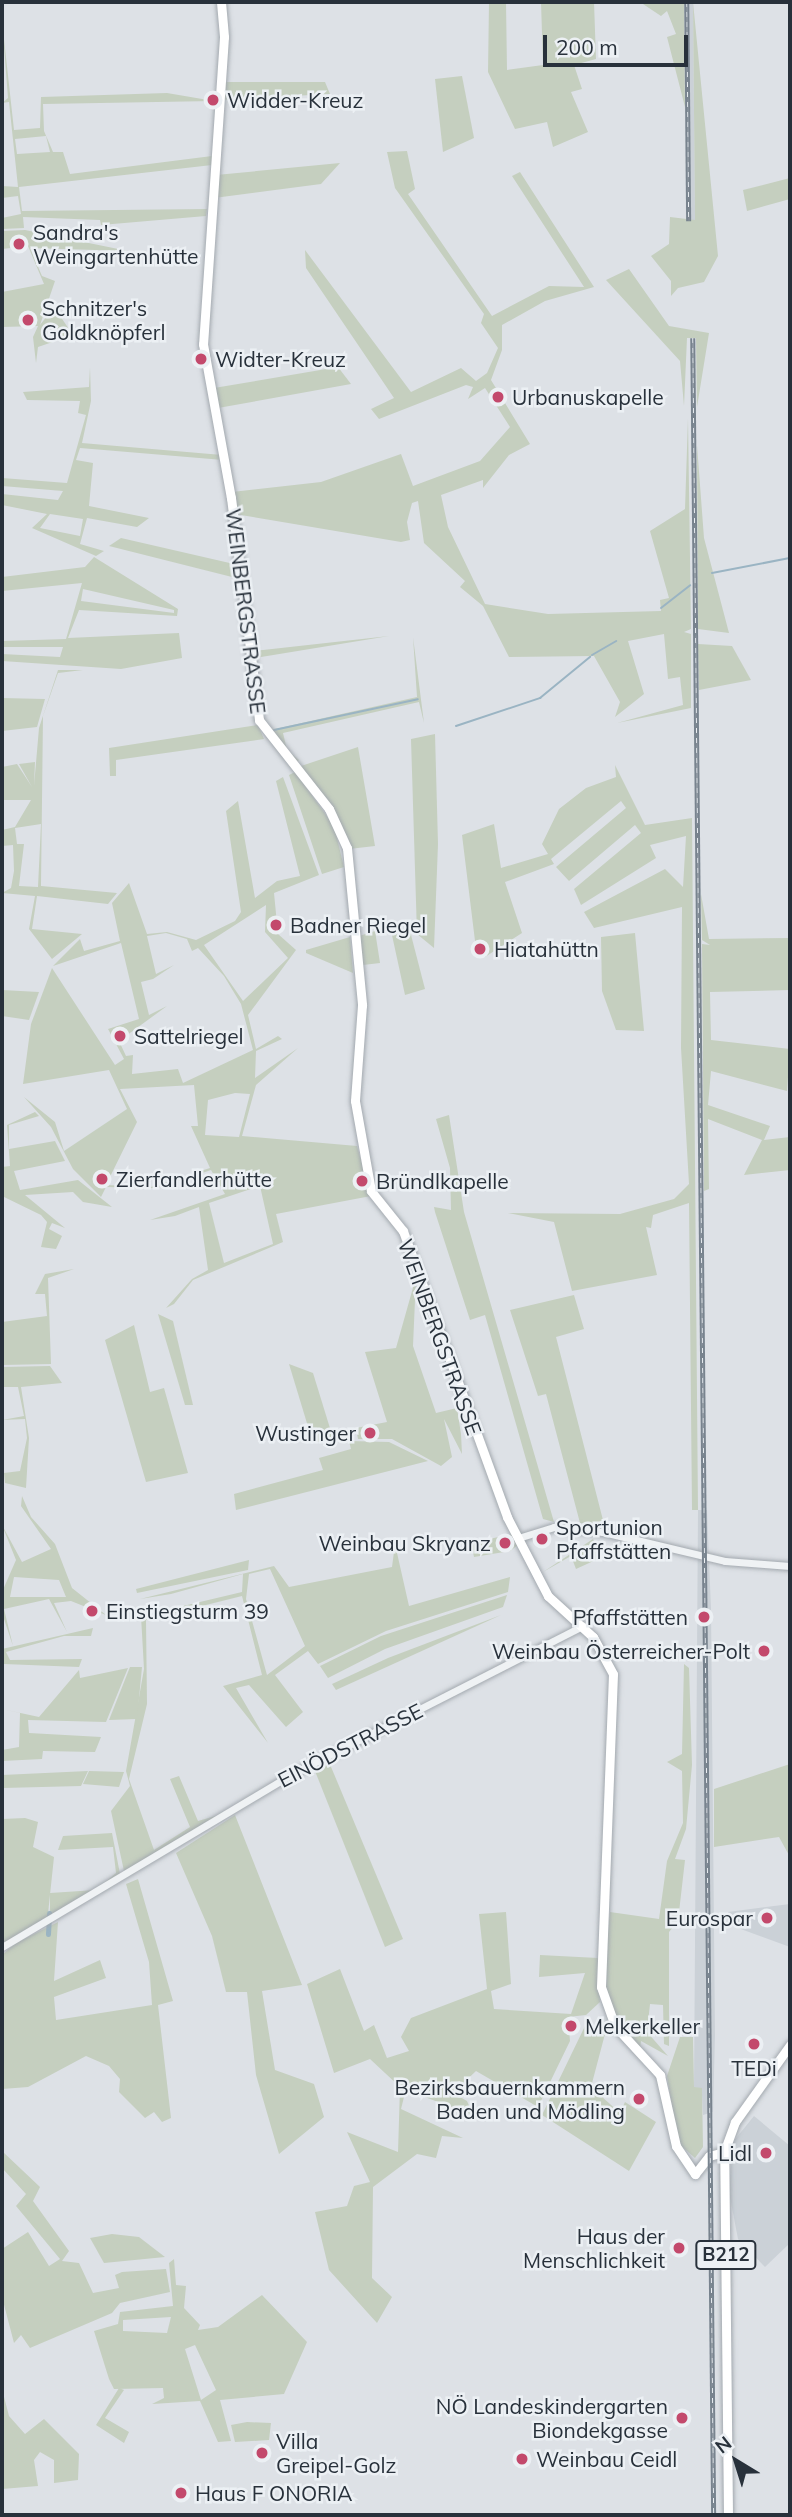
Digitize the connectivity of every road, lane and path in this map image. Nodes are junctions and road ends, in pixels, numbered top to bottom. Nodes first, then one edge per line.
1 (221, 2) edge
2 (518, 1538) junction
3 (790, 1566) edge
4 (583, 1626) junction
5 (2, 1947) edge
6 (790, 2045) edge
7 (724, 2156) junction
8 (728, 2515) edge

1 - 2 main road, WEINBERGSTRASSE
2 - 3 street
2 - 4 main road, WEINBERGSTRASSE
4 - 5 street, EINÖDSTRASSE
4 - 7 main road
6 - 7 main road, B212
7 - 8 main road, B212

